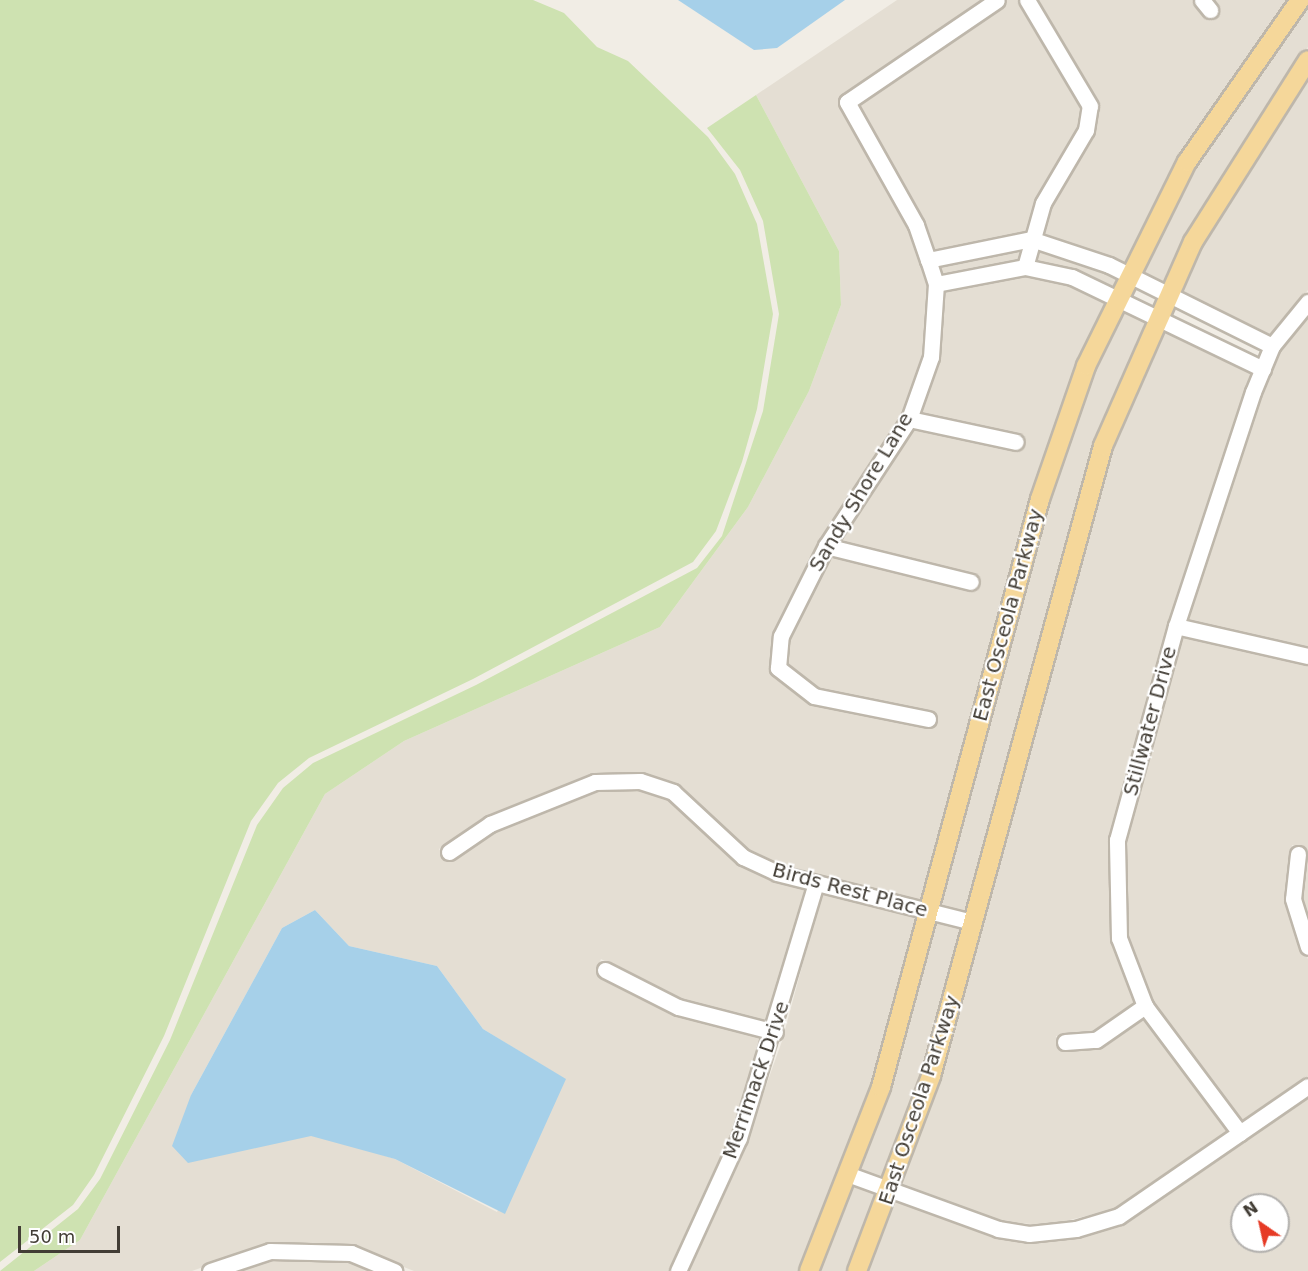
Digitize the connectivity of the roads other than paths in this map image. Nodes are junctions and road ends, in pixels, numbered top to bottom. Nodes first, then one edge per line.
1 (997, 0) edge
2 (1027, 0) edge
3 (1300, 0) edge
4 (1308, 60) edge
5 (1031, 239) junction
6 (928, 260) junction
7 (1025, 267) junction
8 (1128, 275) junction
9 (936, 284) junction
10 (1166, 294) junction
11 (1115, 300) junction
12 (1308, 302) edge
13 (1155, 319) junction
14 (1272, 346) junction
15 (1263, 369) junction
16 (909, 419) junction
17 (1016, 442) dead end
18 (826, 546) junction
19 (971, 582) dead end
20 (1176, 626) junction
21 (1308, 656) edge
22 (928, 719) dead end
23 (449, 852) dead end
24 (1298, 854) dead end
25 (816, 883) junction
26 (929, 911) junction
27 (972, 922) junction
28 (1308, 947) edge
29 (605, 970) dead end
30 (1145, 1006) junction
31 (775, 1032) junction
32 (1065, 1042) dead end
33 (1308, 1086) edge
34 (1240, 1133) junction
35 (850, 1175) junction
36 (891, 1191) junction
37 (210, 1271) edge
38 (394, 1271) edge
39 (678, 1271) edge
40 (809, 1271) edge
41 (857, 1271) edge

1 - 6 street, Sandy Shore Lane
2 - 5 street
3 - 8 main road, East Osceola Parkway
4 - 10 main road, East Osceola Parkway
5 - 6 street
5 - 7 street
5 - 8 street
6 - 9 street, Sandy Shore Lane
7 - 9 street
7 - 11 street
8 - 10 street
8 - 11 main road, East Osceola Parkway
9 - 16 street, Sandy Shore Lane
10 - 13 main road, East Osceola Parkway
10 - 14 street
11 - 13 street
11 - 26 main road, East Osceola Parkway
12 - 14 street, Stillwater Drive
13 - 15 street
13 - 27 main road, East Osceola Parkway
14 - 15 street, Stillwater Drive
15 - 20 street, Stillwater Drive
16 - 17 street
16 - 18 street, Sandy Shore Lane
18 - 19 street
18 - 22 street, Sandy Shore Lane
20 - 21 street
20 - 30 street, Stillwater Drive
23 - 25 street, Birds Rest Place
24 - 28 street
25 - 26 street, Birds Rest Place
25 - 31 street, Merrimack Drive
26 - 27 street, Birds Rest Place
26 - 35 main road, East Osceola Parkway
27 - 36 main road, East Osceola Parkway
29 - 31 street
30 - 32 street
30 - 34 street, Stillwater Drive
31 - 39 street, Merrimack Drive
33 - 34 street
34 - 36 street
35 - 36 street
35 - 40 main road, East Osceola Parkway
36 - 41 main road, East Osceola Parkway
37 - 38 street

